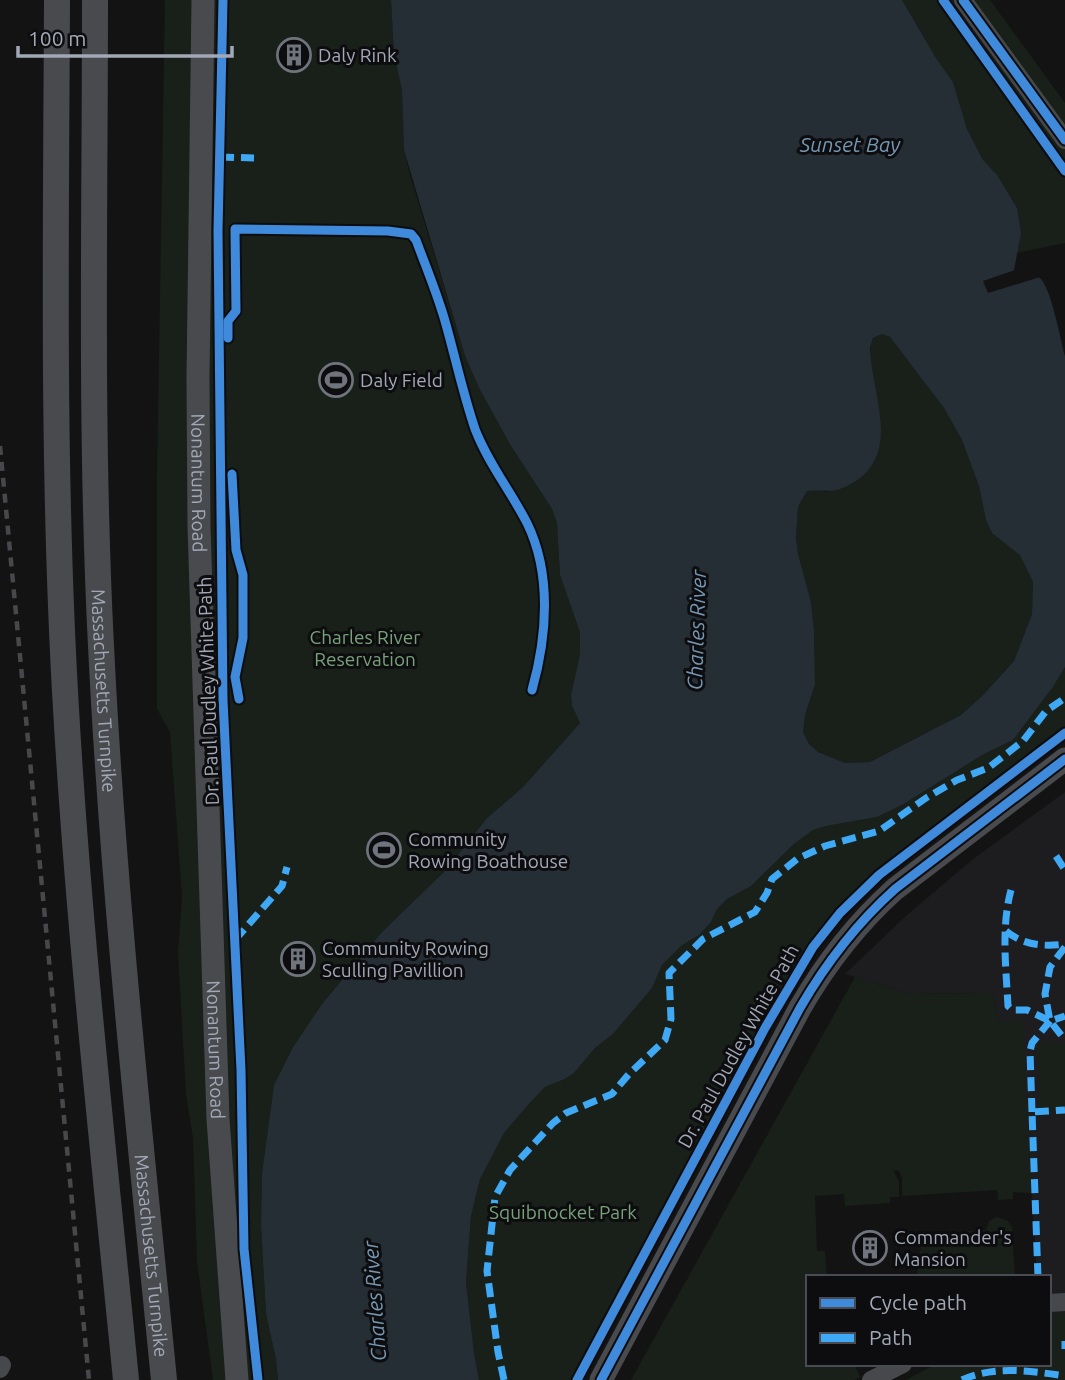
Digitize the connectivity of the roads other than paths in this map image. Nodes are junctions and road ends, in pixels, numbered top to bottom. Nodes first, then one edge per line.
1 (57, 0) edge
2 (95, 0) edge
3 (203, 0) edge
4 (963, 0) edge
5 (1064, 137) edge
6 (1065, 759) edge
7 (899, 1366) edge
8 (126, 1380) edge
9 (164, 1380) edge
10 (239, 1380) edge
11 (601, 1380) edge
12 (871, 1380) edge

1 - 8 highway, Massachusetts Turnpike
2 - 9 highway, Massachusetts Turnpike
3 - 10 main road, Nonantum Road
4 - 5 street
6 - 11 main road
7 - 12 street

